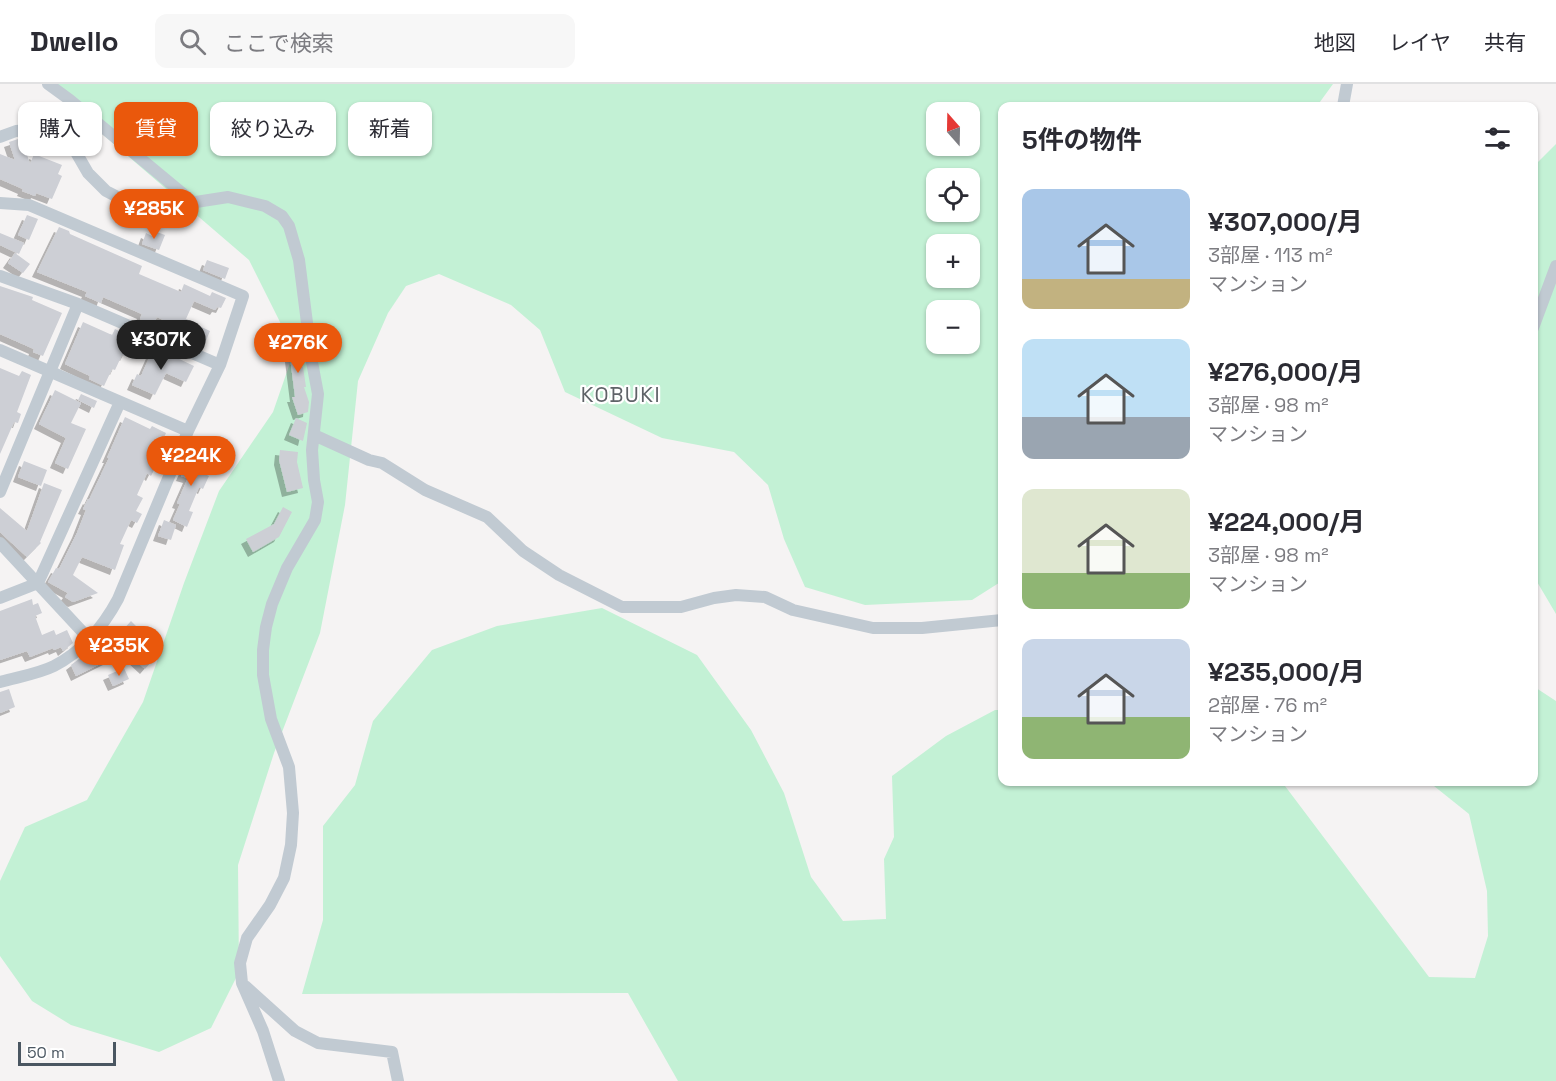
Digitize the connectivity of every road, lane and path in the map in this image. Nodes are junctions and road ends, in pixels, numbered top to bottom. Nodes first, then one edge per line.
1 (48, 84) edge
2 (1347, 84) edge
3 (1344, 102) edge
4 (0, 137) edge
5 (193, 202) junction
6 (0, 203) edge
7 (1556, 266) edge
8 (0, 276) edge
9 (78, 304) junction
10 (1538, 316) edge
11 (0, 350) edge
12 (220, 365) junction
13 (50, 371) junction
14 (120, 402) junction
15 (188, 431) junction
16 (314, 435) junction
17 (0, 492) edge
18 (0, 543) edge
19 (38, 583) junction
20 (0, 598) edge
21 (998, 620) edge
22 (90, 640) junction
23 (0, 682) edge
24 (242, 983) junction
25 (279, 1081) edge
26 (398, 1081) edge

1 - 5 street
2 - 3 street
4 - 5 street
5 - 16 street
6 - 12 street
7 - 10 street
8 - 9 street
9 - 12 street
9 - 13 street
11 - 13 street
12 - 15 street
13 - 14 street
13 - 17 street
14 - 15 street
14 - 19 street
15 - 22 street
16 - 21 street
16 - 24 street
18 - 19 street
19 - 20 street
19 - 22 street
22 - 23 street
24 - 25 street
24 - 26 street

